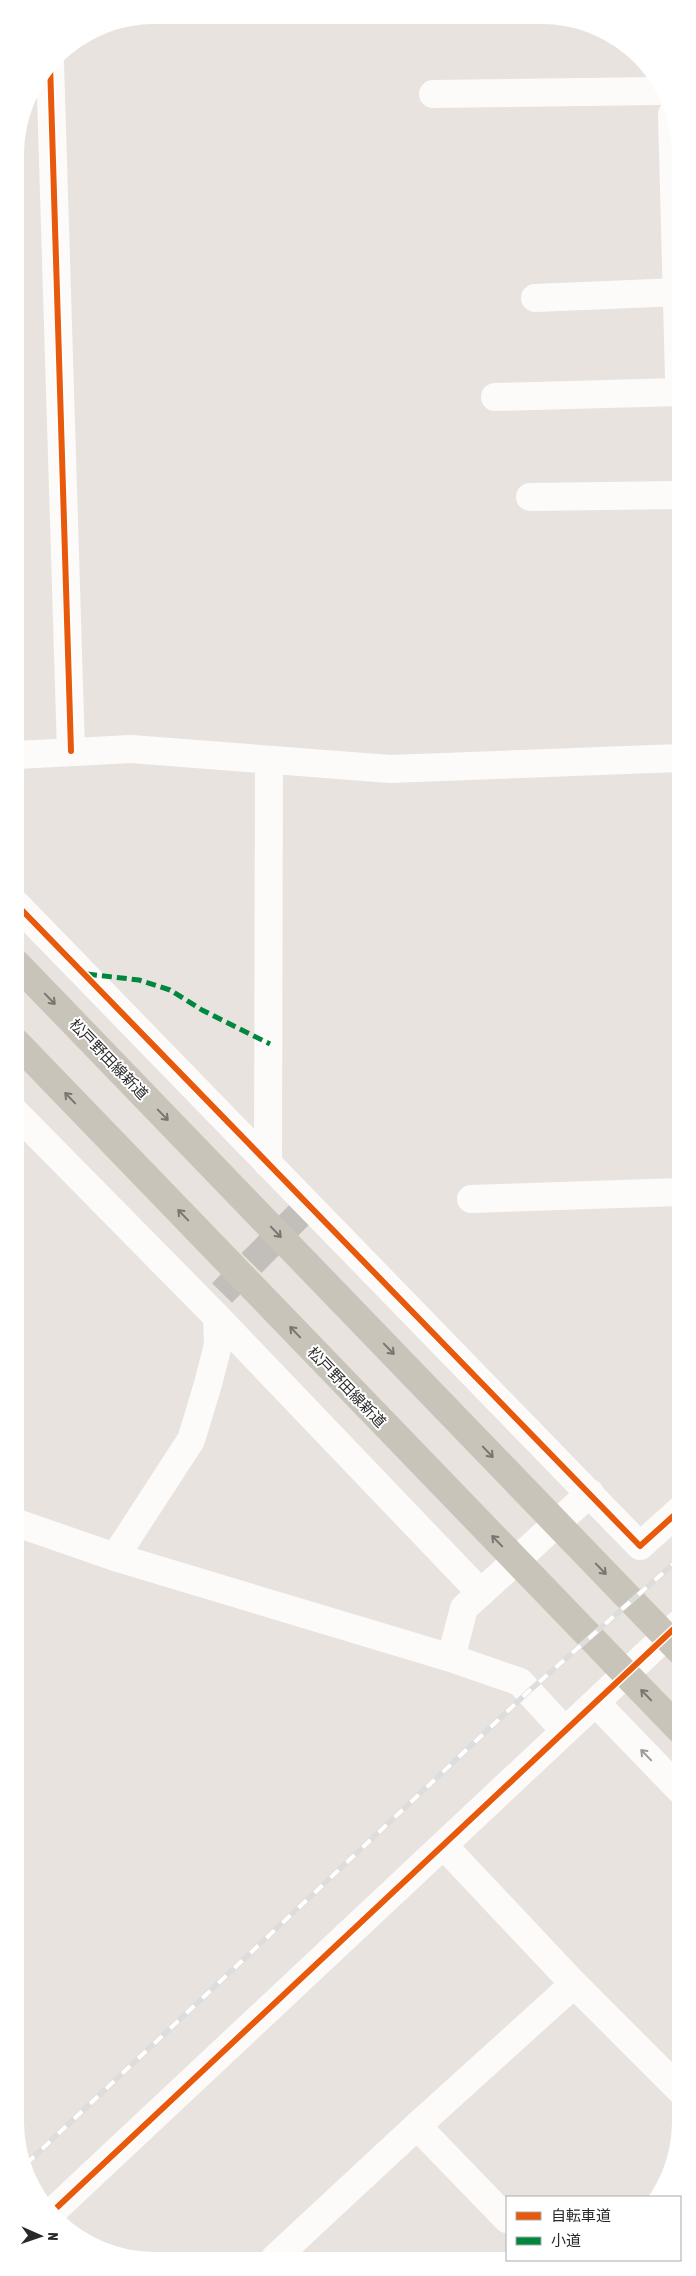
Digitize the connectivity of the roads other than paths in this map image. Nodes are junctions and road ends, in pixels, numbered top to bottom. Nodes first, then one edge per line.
1 (50, 75) edge
2 (656, 91) edge
3 (433, 94) dead end
4 (672, 292) edge
5 (535, 298) dead end
6 (672, 392) edge
7 (495, 396) dead end
8 (672, 495) edge
9 (530, 496) dead end
10 (71, 751) junction
11 (24, 754) edge
12 (672, 758) edge
13 (269, 760) junction
14 (24, 912) edge
15 (24, 972) edge
16 (24, 1050) edge
17 (24, 1121) edge
18 (268, 1164) junction
19 (672, 1192) edge
20 (471, 1199) dead end
21 (215, 1306) junction
22 (590, 1493) junction
23 (672, 1517) edge
24 (24, 1525) edge
25 (115, 1557) junction
26 (481, 1593) junction
27 (672, 1632) edge
28 (672, 1643) edge
29 (451, 1658) junction
30 (596, 1703) junction
31 (672, 1722) edge
32 (565, 1731) junction
33 (672, 1782) edge
34 (444, 1846) junction
35 (574, 1984) junction
36 (672, 2082) edge
37 (417, 2126) junction
38 (56, 2207) edge
39 (506, 2218) edge
40 (281, 2252) edge

1 - 10 street
2 - 3 street
4 - 5 street
6 - 7 street
8 - 9 street
10 - 11 street
10 - 13 street
12 - 13 street
13 - 18 street
14 - 18 street
15 -> 28 main road, 松戸野田線新道
31 -> 16 main road, 松戸野田線新道
17 - 21 street
18 - 22 street
19 - 20 street
21 - 25 street
21 - 26 street
22 - 23 street
22 - 26 street
24 - 25 street
25 - 29 street
26 - 29 street
27 - 30 street
29 - 32 street
30 - 32 street
33 -> 30 street
32 - 34 street
34 - 35 street
34 - 38 street
35 - 36 street
35 - 37 street
37 - 39 street
37 - 40 street

